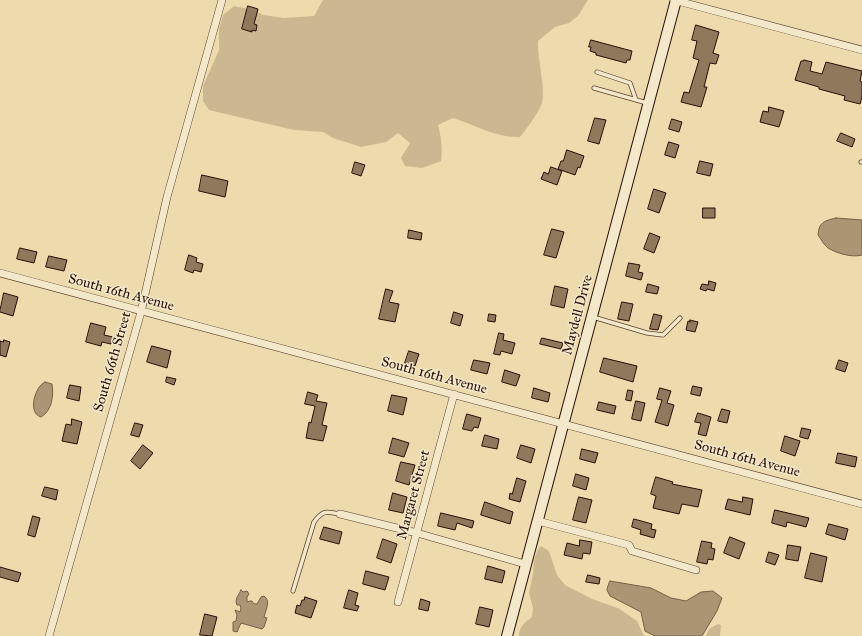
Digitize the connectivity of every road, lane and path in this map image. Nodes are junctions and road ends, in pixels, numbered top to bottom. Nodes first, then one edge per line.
1 (222, 0) edge
2 (675, 0) edge
3 (862, 50) edge
4 (597, 72) dead end
5 (594, 88) dead end
6 (636, 100) junction
7 (648, 104) junction
8 (0, 273) edge
9 (141, 312) junction
10 (592, 316) junction
11 (680, 318) dead end
12 (454, 394) junction
13 (564, 424) junction
14 (862, 504) edge
15 (340, 514) joint
16 (538, 521) junction
17 (417, 533) junction
18 (525, 564) junction
19 (696, 570) dead end
20 (294, 591) dead end
21 (398, 602) dead end
22 (49, 636) edge
23 (507, 636) edge

1 - 9 street, South 66th Street
2 - 3 street
2 - 7 street, Maydell Drive
4 - 6 lane
5 - 6 lane
6 - 7 lane
7 - 10 street, Maydell Drive
8 - 9 street, South 16th Avenue
9 - 12 street, South 16th Avenue
9 - 22 street, South 66th Street
10 - 11 lane
10 - 13 street, Maydell Drive
12 - 13 street, South 16th Avenue
12 - 17 street, Margaret Street
13 - 14 street, South 16th Avenue
13 - 16 street, Maydell Drive
15 - 17 street
15 - 20 lane
16 - 18 street, Maydell Drive
16 - 19 street
17 - 18 street
17 - 21 street, Margaret Street
18 - 23 street, Maydell Drive

